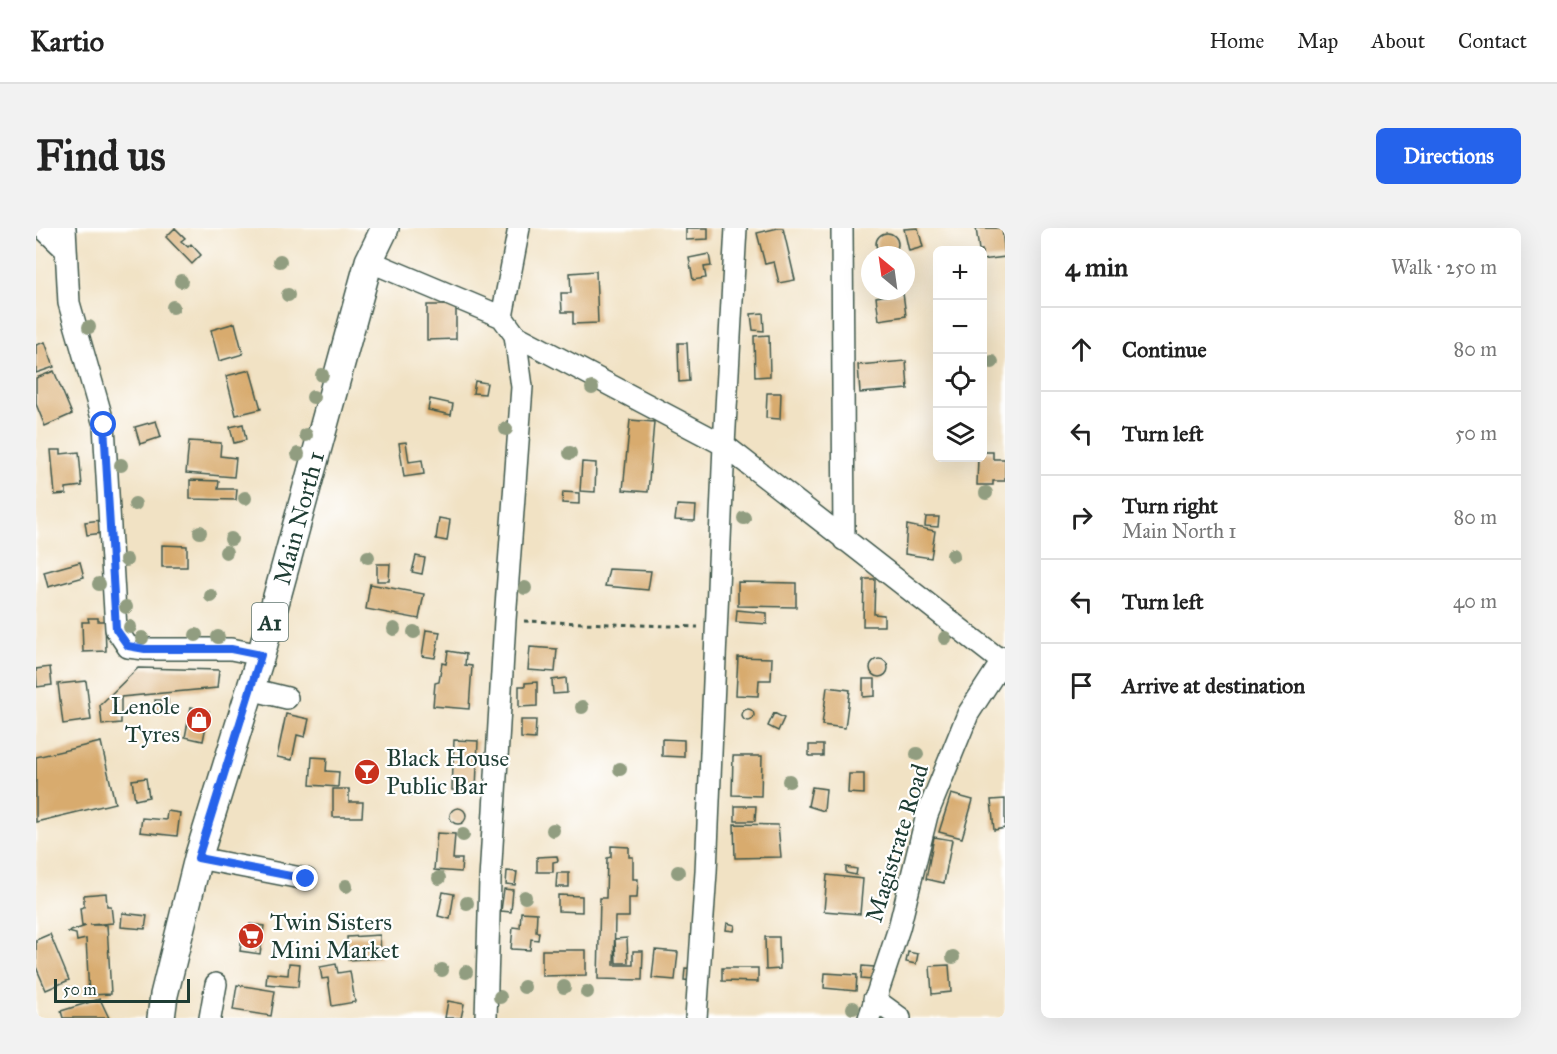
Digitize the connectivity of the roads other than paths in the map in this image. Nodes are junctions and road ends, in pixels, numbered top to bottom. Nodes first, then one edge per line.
1 (43, 228) edge
2 (385, 228) edge
3 (519, 228) edge
4 (736, 228) edge
5 (842, 228) edge
6 (65, 238) edge
7 (369, 261) junction
8 (502, 317) junction
9 (515, 335) junction
10 (724, 445) junction
11 (844, 540) junction
12 (261, 655) junction
13 (1004, 661) edge
14 (250, 689) junction
15 (287, 698) dead end
16 (198, 858) junction
17 (306, 879) dead end
18 (216, 984) dead end
19 (872, 1008) edge
20 (161, 1018) edge
21 (210, 1018) edge
22 (486, 1018) edge
23 (696, 1018) edge
24 (900, 1018) edge

1 - 6 street
2 - 7 main road, Main North 1 / A1
3 - 8 street
4 - 10 street
5 - 11 street
6 - 12 street
7 - 8 street
7 - 12 main road, Main North 1 / A1
8 - 9 street
9 - 10 street
9 - 22 street
10 - 11 street
10 - 23 street
11 - 13 street
12 - 14 main road, Main North 1 / A1
13 - 19 street, Magistrate Road
14 - 15 street
14 - 16 main road, Main North 1 / A1
16 - 17 street
16 - 20 main road, Main North 1 / A1
18 - 21 street
19 - 24 street

